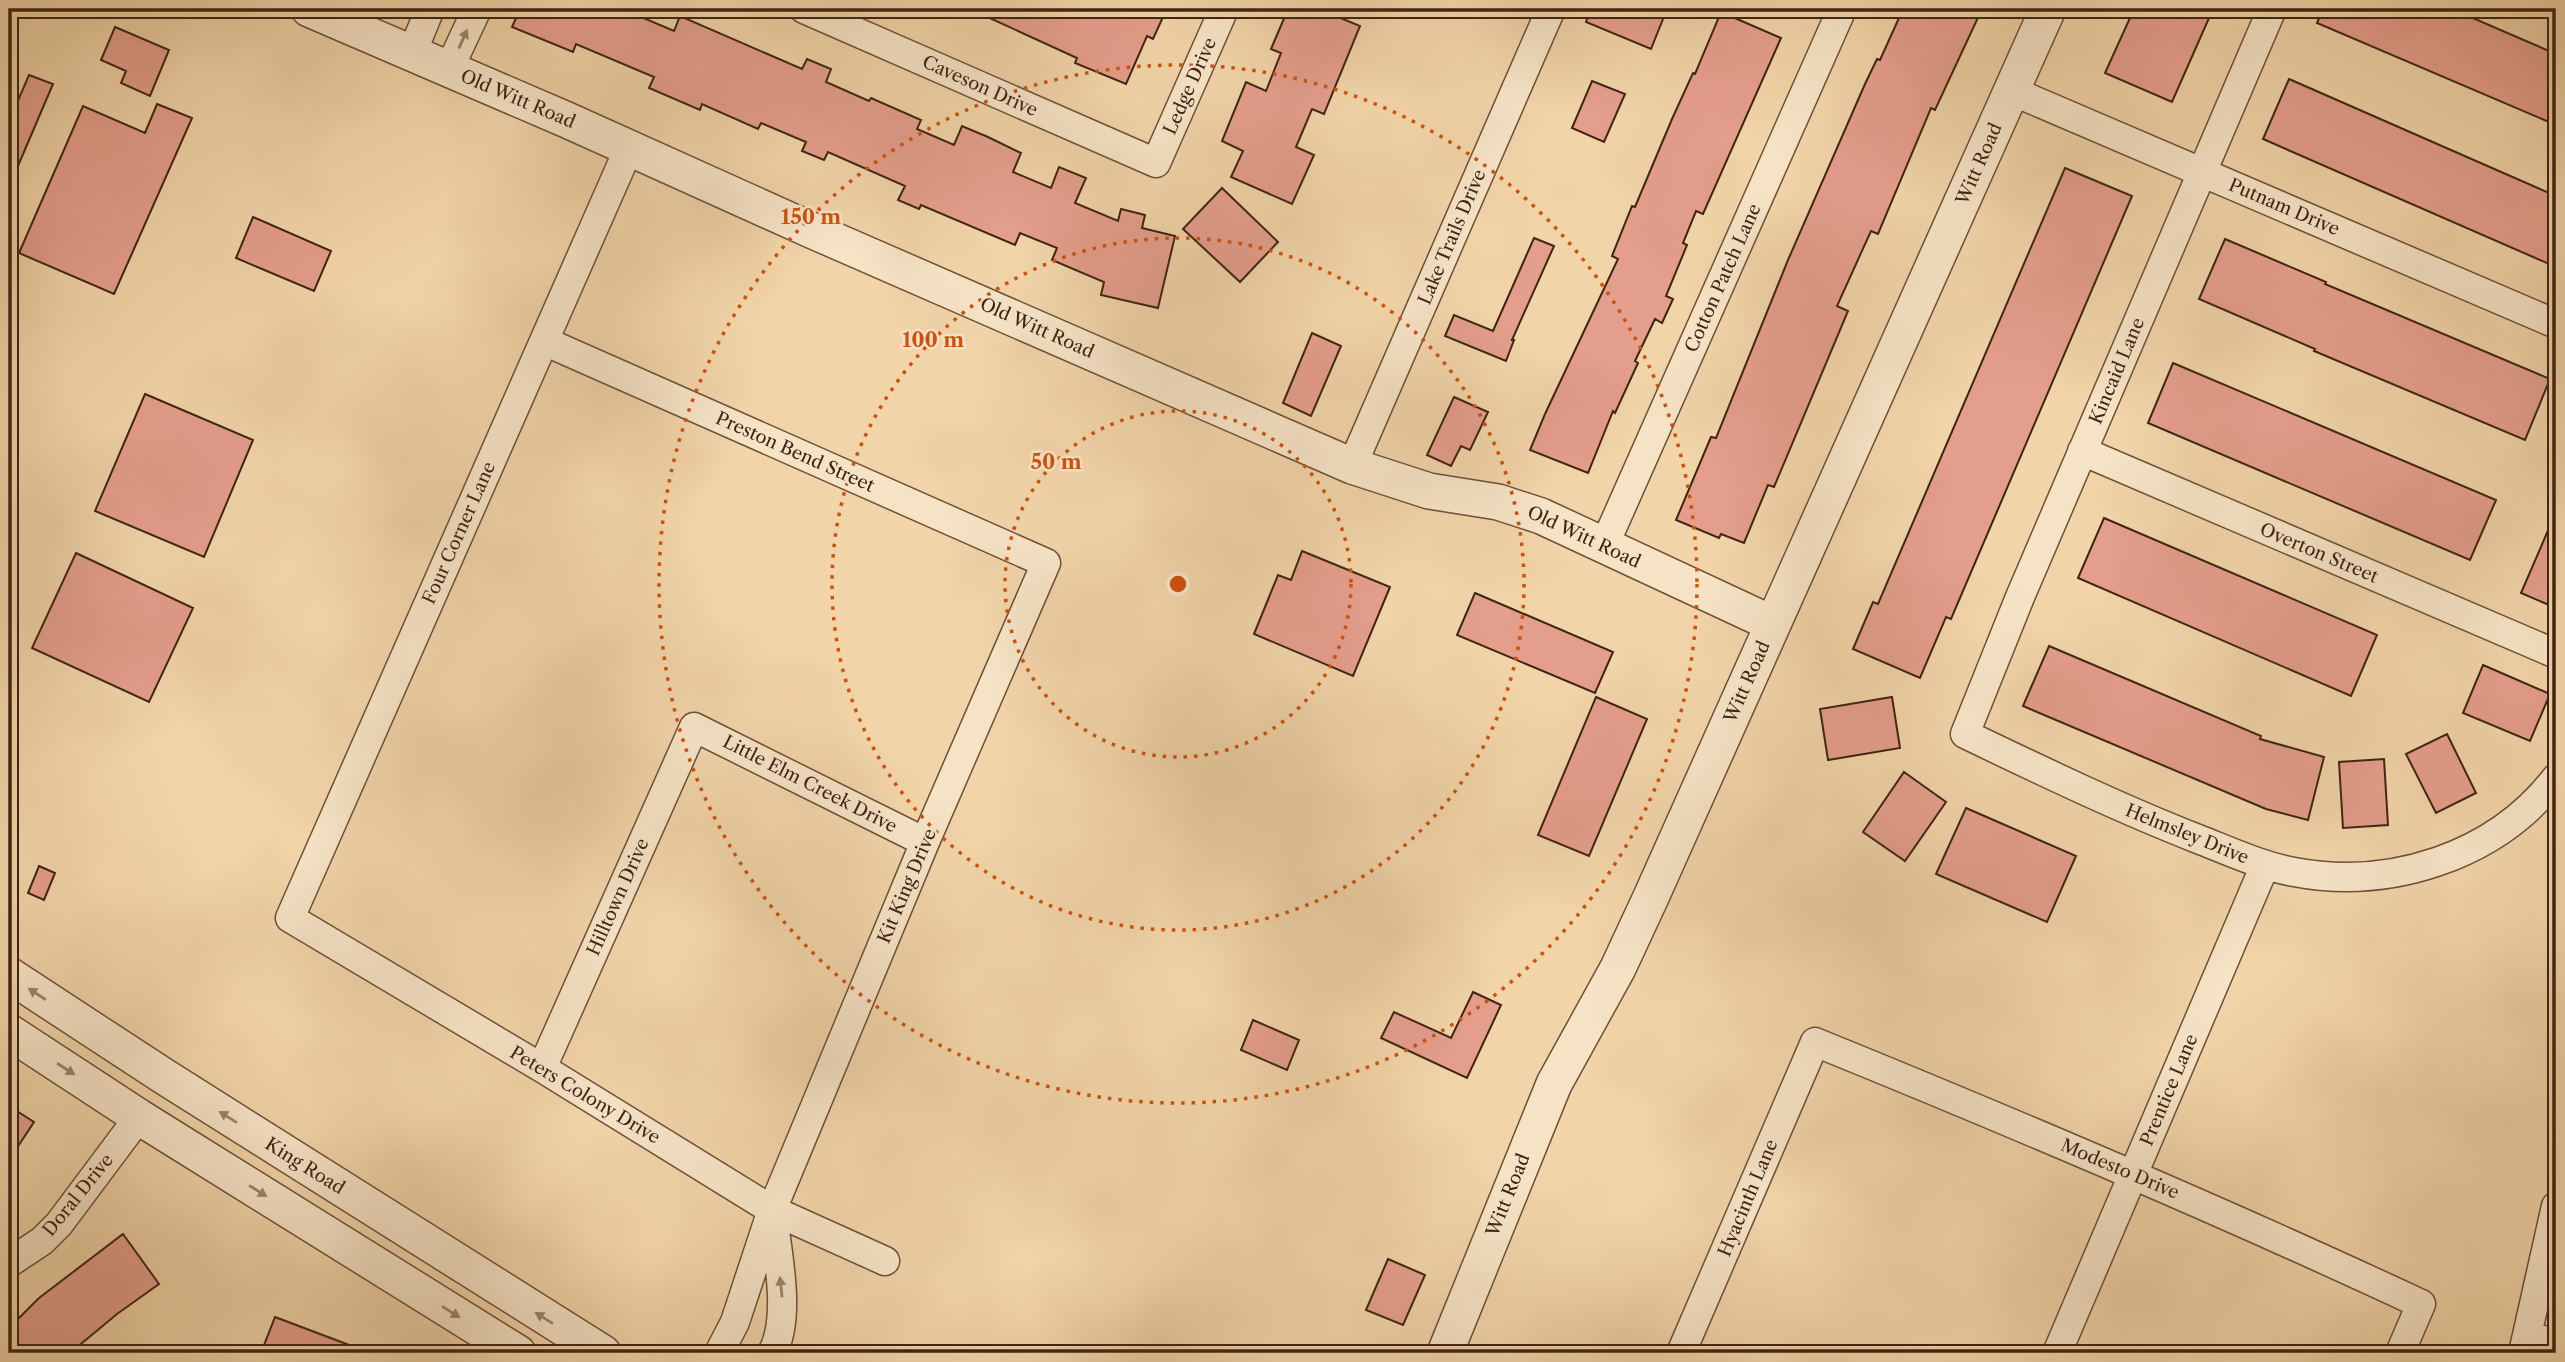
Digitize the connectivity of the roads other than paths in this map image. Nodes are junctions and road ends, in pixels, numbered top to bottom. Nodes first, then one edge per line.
1 (309, 9) edge
2 (430, 9) edge
3 (477, 9) edge
4 (804, 9) edge
5 (1224, 9) edge
6 (1551, 9) edge
7 (2048, 9) edge
8 (2272, 9) edge
9 (1837, 10) edge
10 (412, 52) junction
11 (449, 69) junction
12 (2012, 91) junction
13 (629, 148) junction
14 (1157, 163) joint
15 (2202, 172) junction
16 (2556, 324) edge
17 (544, 341) junction
18 (2082, 451) junction
19 (1352, 466) junction
20 (1604, 546) junction
21 (1046, 563) joint
22 (1773, 624) junction
23 (2556, 654) edge
24 (694, 727) joint
25 (1965, 734) joint
26 (2556, 778) edge
27 (925, 842) junction
28 (2265, 865) junction
29 (290, 918) joint
30 (9, 975) edge
31 (9, 1032) edge
32 (1815, 1042) joint
33 (542, 1068) junction
34 (165, 1077) junction
35 (139, 1117) junction
36 (2133, 1174) junction
37 (2556, 1206) edge
38 (772, 1210) junction
39 (885, 1261) dead end
40 (9, 1264) edge
41 (2556, 1343) edge
42 (2525, 1345) edge
43 (518, 1353) edge
44 (603, 1353) edge
45 (719, 1353) edge
46 (772, 1353) edge
47 (1445, 1353) edge
48 (1681, 1353) edge
49 (2057, 1353) edge
50 (2400, 1353) edge

1 - 10 street, Old Witt Road
2 - 10 street
11 -> 3 street
4 - 14 street, Caveson Drive
5 - 14 street, Ledge Drive
6 - 19 street, Lake Trails Drive
7 - 12 street, Witt Road
8 - 15 street, Kincaid Lane
9 - 20 street, Cotton Patch Lane
10 - 11 street, Old Witt Road
11 - 13 street, Old Witt Road
12 - 15 street, Putnam Drive
12 - 22 street, Witt Road
13 - 17 street, Four Corner Lane
13 - 19 street, Old Witt Road
15 - 16 street, Putnam Drive
15 - 18 street, Kincaid Lane
17 - 21 street, Preston Bend Street
17 - 29 street, Four Corner Lane
18 - 23 street, Overton Street
18 - 25 street, Kincaid Lane
19 - 20 street, Old Witt Road
20 - 22 street, Old Witt Road
21 - 27 street, Kit King Drive
22 - 47 street, Witt Road
24 - 27 street, Little Elm Creek Drive
24 - 33 street, Hilltown Drive
25 - 28 street, Helmsley Drive
26 - 28 street, Helmsley Drive
27 - 38 street, Kit King Drive
28 - 36 street, Prentice Lane
29 - 33 street, Peters Colony Drive
34 -> 30 street, King Road
31 -> 35 street
32 - 36 street, Modesto Drive
32 - 48 street, Hyacinth Lane
33 - 38 street, Peters Colony Drive
34 - 35 street
44 -> 34 street, King Road
35 - 40 street, Doral Drive
35 -> 43 street
36 - 49 street, Prentice Lane
36 - 50 street, Modesto Drive
37 - 42 street
38 - 39 street, Peters Colony Drive
38 - 45 street, Kit King Drive
46 -> 38 street, Kit King Drive
41 - 42 street

